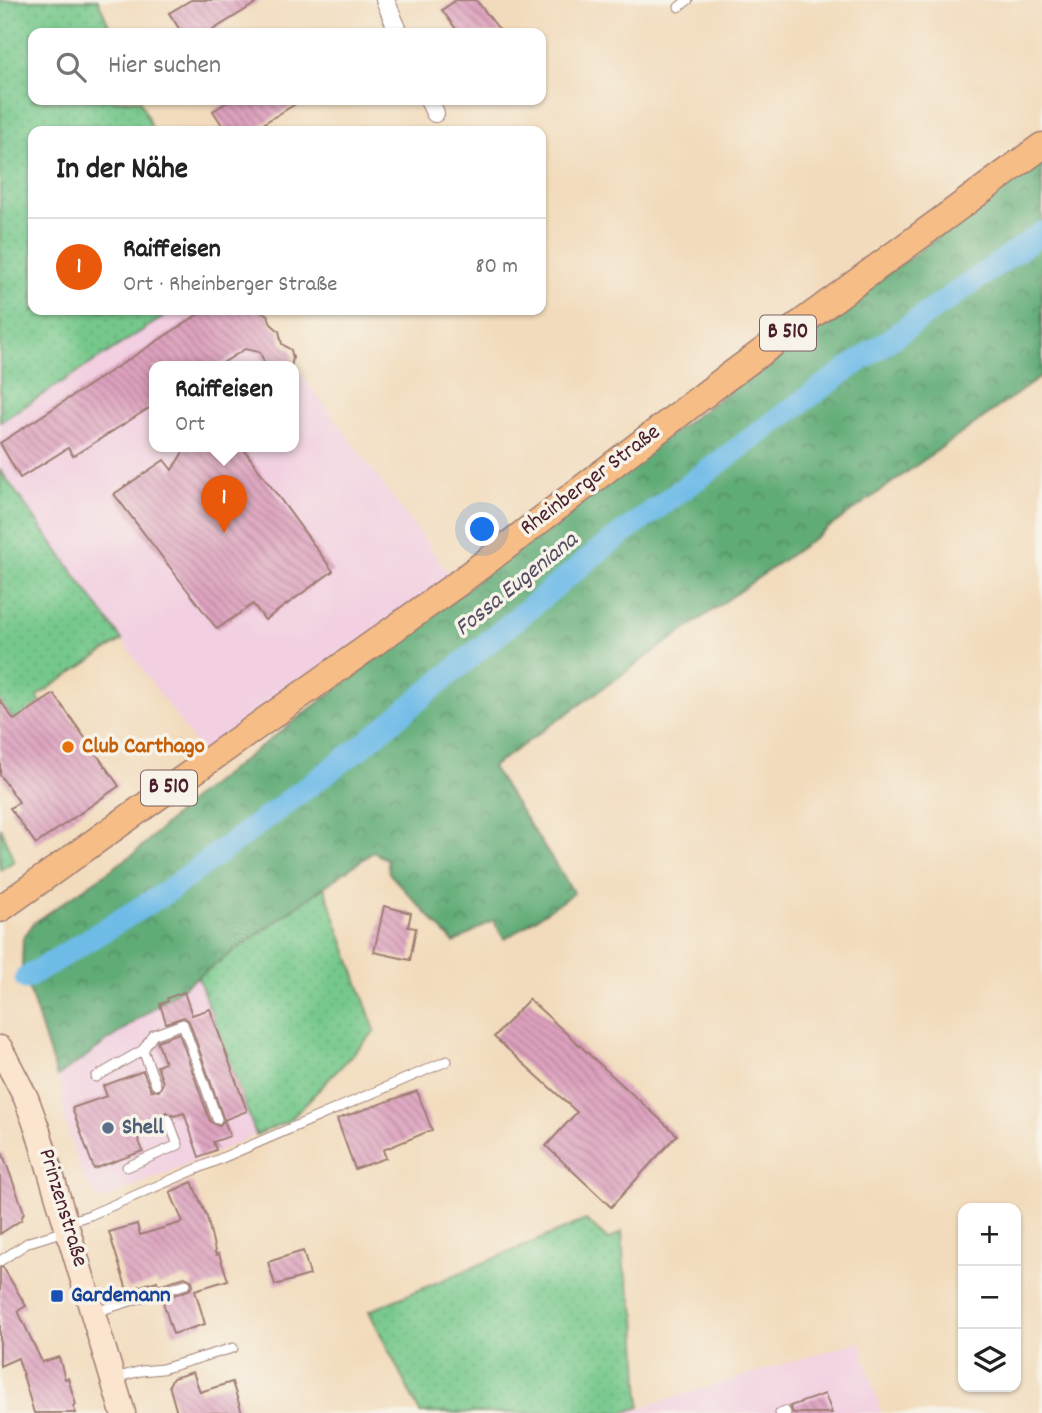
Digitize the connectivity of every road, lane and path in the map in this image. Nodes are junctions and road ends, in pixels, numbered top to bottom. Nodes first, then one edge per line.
1 (384, 0) edge
2 (688, 0) edge
3 (679, 7) dead end
4 (398, 28) edge
5 (1042, 146) edge
6 (0, 909) edge
7 (0, 1048) edge
8 (143, 1050) junction
9 (447, 1061) dead end
10 (96, 1077) dead end
11 (156, 1085) dead end
12 (168, 1119) dead end
13 (217, 1119) dead end
14 (127, 1167) dead end
15 (68, 1226) junction
16 (0, 1261) edge
17 (186, 1284) dead end
18 (93, 1312) junction
19 (233, 1348) dead end
20 (113, 1379) junction
21 (123, 1413) edge

1 - 4 street
2 - 3 lane
5 - 6 main road, Rheinberger Straße / B 510
7 - 15 main road, Prinzenstraße
8 - 10 lane
8 - 11 lane
8 - 13 lane
9 - 15 lane
12 - 14 lane
15 - 16 lane
15 - 18 main road, Prinzenstraße
17 - 18 lane
18 - 20 main road, Prinzenstraße
19 - 20 lane
20 - 21 main road, Prinzenstraße

